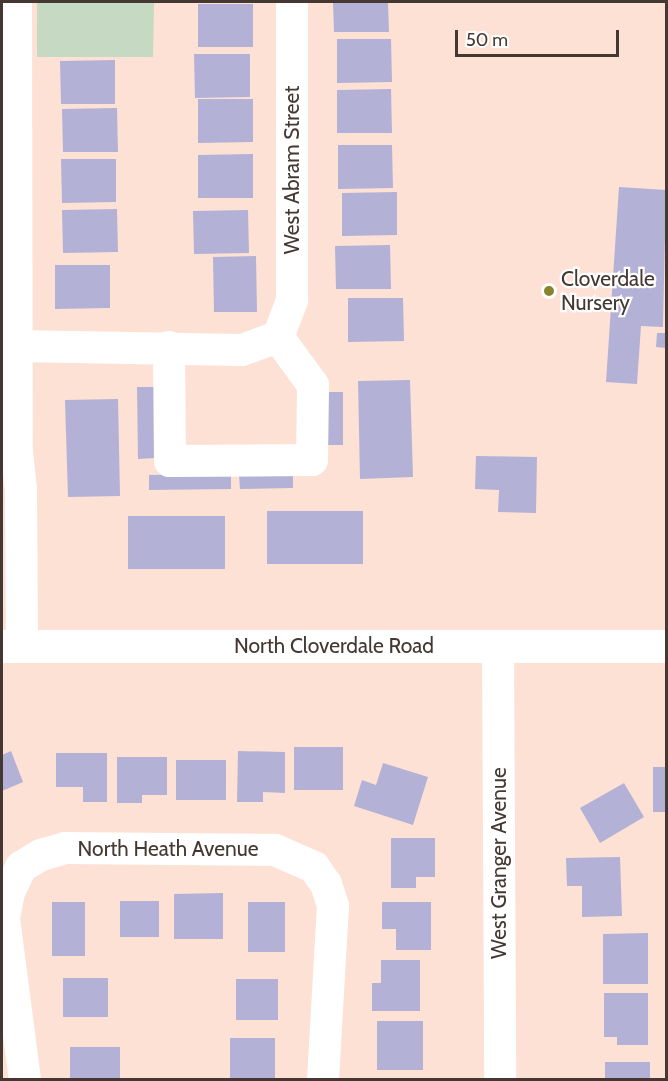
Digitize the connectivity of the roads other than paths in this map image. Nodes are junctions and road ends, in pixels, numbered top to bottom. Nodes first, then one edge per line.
1 (16, 2) edge
2 (292, 2) edge
3 (278, 337) junction
4 (16, 346) junction
5 (169, 347) junction
6 (12, 646) edge
7 (498, 646) junction
8 (666, 646) edge
9 (25, 1080) edge
10 (323, 1080) edge
11 (500, 1080) edge

1 - 4 street
2 - 3 street, West Abram Street
3 - 5 street
3 - 5 street
4 - 5 street
4 - 6 street
6 - 7 main road, North Cloverdale Road
7 - 8 main road, North Cloverdale Road
7 - 11 street, West Granger Avenue
9 - 10 street, North Heath Avenue

